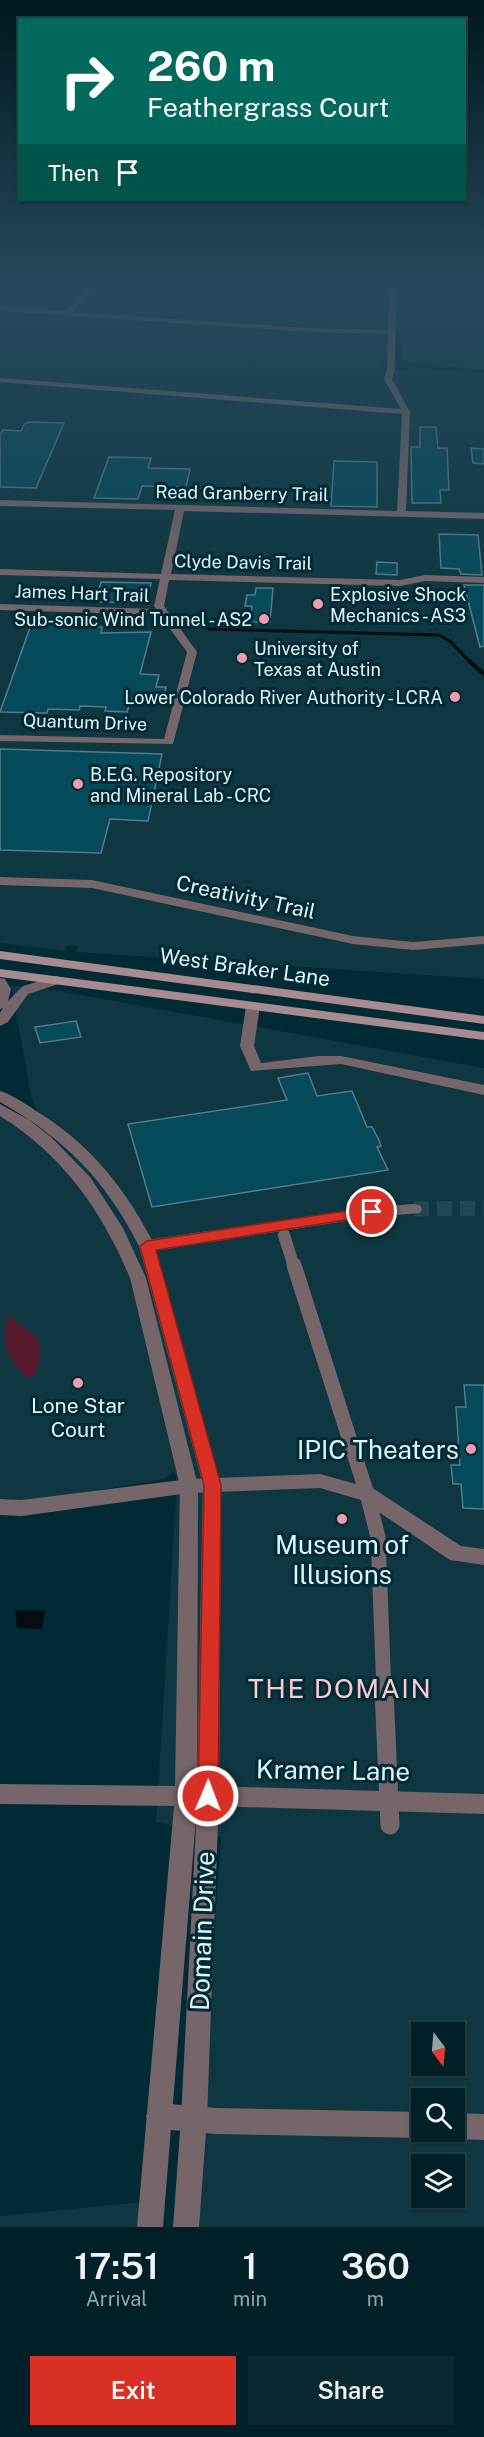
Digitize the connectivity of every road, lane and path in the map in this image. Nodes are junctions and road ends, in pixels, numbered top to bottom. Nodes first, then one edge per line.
1 (88, 387) edge
2 (393, 387) edge
3 (406, 412) junction
4 (0, 503) edge
5 (180, 508) junction
6 (401, 514) junction
7 (484, 516) edge
8 (0, 572) edge
9 (165, 577) junction
10 (484, 580) edge
11 (0, 607) edge
12 (164, 612) junction
13 (0, 738) edge
14 (0, 881) edge
15 (484, 940) edge
16 (0, 955) edge
17 (0, 973) edge
18 (57, 980) junction
19 (0, 982) edge
20 (0, 1005) edge
21 (253, 1006) junction
22 (484, 1020) edge
23 (0, 1022) edge
24 (484, 1036) edge
25 (484, 1090) edge
26 (0, 1096) edge
27 (0, 1109) edge
28 (39, 1126) junction
29 (70, 1165) junction
30 (414, 1209) tunnel mouth
31 (284, 1235) dead end
32 (147, 1246) junction
33 (212, 1485) junction
34 (189, 1486) junction
35 (367, 1494) junction
36 (0, 1508) edge
37 (484, 1557) edge
38 (0, 1794) edge
39 (197, 1796) junction
40 (389, 1800) junction
41 (484, 1804) edge
42 (390, 1825) dead end
43 (159, 2116) junction
44 (194, 2118) junction
45 (411, 2125) edge
46 (465, 2126) edge
47 (484, 2127) edge
48 (150, 2227) edge
49 (186, 2227) edge

1 - 3 street
2 - 3 street
3 - 6 street
4 - 5 street, Read Granberry Trail
5 - 6 street, Read Granberry Trail
5 - 9 street
6 - 7 street, Read Granberry Trail
8 - 9 street, Clyde Davis Trail
9 - 10 street, Clyde Davis Trail
9 - 12 street
11 - 12 street, James Hart Trail
12 - 13 street, Quantum Drive
14 - 15 street, Creativity Trail
16 - 22 main road, West Braker Lane
17 - 18 main road, West Braker Lane
18 - 21 main road, West Braker Lane
18 - 23 street
19 - 20 street
21 - 24 main road, West Braker Lane
21 - 25 street
26 - 28 street, Domain Drive
27 - 28 street, Domain Drive
28 - 29 street, Domain Drive
28 - 32 street, Domain Drive
29 - 32 street
29 - 34 street, Domain Drive
30 - 32 street
31 - 35 street
32 - 33 street, Domain Drive
33 - 34 street
33 - 35 street
33 - 39 street, Domain Drive
34 - 36 street
34 - 39 street, Domain Drive
35 - 37 street
35 - 40 street
38 - 39 street, Kramer Lane
39 - 40 street, Kramer Lane
39 - 43 street, Domain Drive
39 - 44 street, Domain Drive
40 - 41 street, Kramer Lane
40 - 42 street
43 - 44 street
43 - 48 street, Domain Drive
44 - 45 street
44 - 49 street, Domain Drive
46 - 47 street

